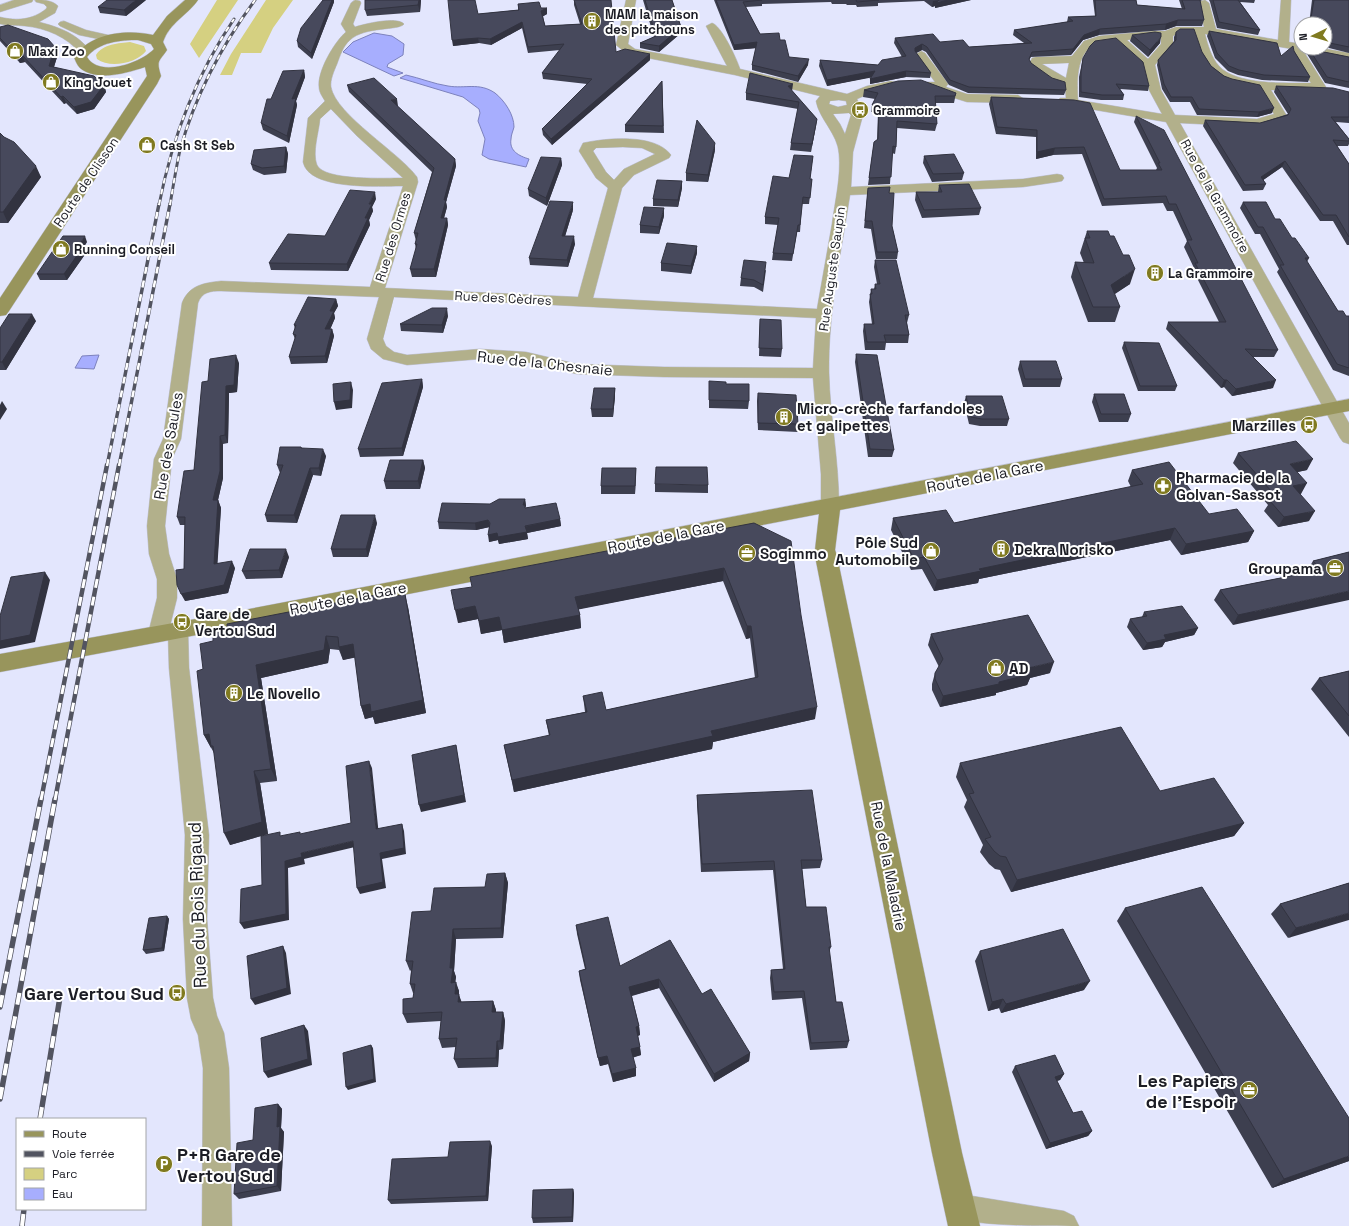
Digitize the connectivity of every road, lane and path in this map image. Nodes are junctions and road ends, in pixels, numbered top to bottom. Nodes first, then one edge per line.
1 (28, 0) edge
2 (192, 0) edge
3 (631, 0) edge
4 (1286, 0) edge
5 (47, 3) edge
6 (356, 3) dead end
7 (1204, 3) dead end
8 (0, 9) edge
9 (175, 14) junction
10 (0, 20) edge
11 (22, 22) junction
12 (398, 24) dead end
13 (712, 26) dead end
14 (1198, 30) junction
15 (1211, 31) junction
16 (352, 32) junction
17 (1167, 35) junction
18 (129, 37) junction
19 (1119, 38) junction
20 (113, 39) junction
21 (157, 42) junction
22 (1283, 44) junction
23 (1293, 47) edge
24 (84, 51) junction
25 (1333, 54) edge
26 (921, 55) dead end
27 (1300, 56) edge
28 (1349, 57) edge
29 (152, 60) junction
30 (1075, 60) junction
31 (1149, 65) junction
32 (120, 70) junction
33 (735, 71) junction
34 (765, 78) junction
35 (918, 82) edge
36 (904, 83) edge
37 (1071, 84) junction
38 (1265, 87) junction
39 (939, 89) junction
40 (144, 93) junction
41 (834, 96) junction
42 (1027, 100) edge
43 (1049, 101) edge
44 (1072, 101) junction
45 (331, 102) junction
46 (850, 103) junction
47 (824, 106) junction
48 (1172, 119) junction
49 (846, 152) junction
50 (1057, 178) dead end
51 (411, 182) junction
52 (615, 187) junction
53 (844, 191) junction
54 (382, 292) junction
55 (584, 302) junction
56 (190, 303) joint
57 (0, 311) edge
58 (824, 314) junction
59 (821, 373) junction
60 (1341, 407) edge
61 (1349, 438) edge
62 (830, 506) junction
63 (168, 632) junction
64 (0, 663) edge
65 (962, 1217) edge
66 (216, 1226) edge
67 (1064, 1226) edge

1 - 8 street
2 - 9 main road
3 - 33 street
4 - 22 street
5 - 11 street
5 - 20 street
6 - 16 street
7 - 15 street
9 - 18 main road
9 - 21 main road
10 - 11 street
11 - 24 street
12 - 16 street, Rue des Ormes
13 - 33 street
14 - 15 street
14 - 17 street
14 - 38 street
15 - 22 street
16 - 45 street, Rue des Ormes
17 - 19 street
17 - 31 street
18 - 20 main road
18 - 21 main road
19 - 30 street
19 - 31 street
20 - 24 main road
21 - 29 main road
22 - 23 street
24 - 32 main road
25 - 28 street
26 - 39 street
27 - 38 street
29 - 32 main road
29 - 40 main road, Route de Clisson
30 - 37 street
30 - 37 street
31 - 48 street, Rue de la Grammoire
32 - 40 main road
33 - 34 street
34 - 41 street
34 - 47 street
35 - 39 street
36 - 46 street
37 - 44 street
38 - 48 street
39 - 42 street
40 - 57 main road, Route de Clisson
41 - 46 street
41 - 47 street
43 - 44 street
44 - 48 street
45 - 51 street, Rue des Ormes
45 - 51 street, Rue des Ormes
46 - 47 street
46 - 49 street, Rue Auguste Saupin
47 - 49 street, Rue Auguste Saupin
48 - 60 street, Rue de la Grammoire
49 - 53 street, Rue Auguste Saupin
50 - 53 street
51 - 54 street, Rue des Ormes
52 - 52 street
52 - 55 street
53 - 58 street, Rue Auguste Saupin
54 - 55 street, Rue des Cèdres
54 - 56 street, Rue des Cèdres
54 - 59 street, Rue de la Chesnaie
55 - 58 street, Rue des Cèdres
56 - 63 street, Rue des Saules
58 - 59 street, Rue Auguste Saupin
59 - 62 street, Rue Auguste Saupin
60 - 61 street
60 - 62 main road, Route de la Gare
62 - 63 main road, Route de la Gare
62 - 65 main road, Rue de la Maladrie
63 - 64 main road, Route de la Gare
63 - 66 street, Rue du Bois Rigaud
65 - 67 street

